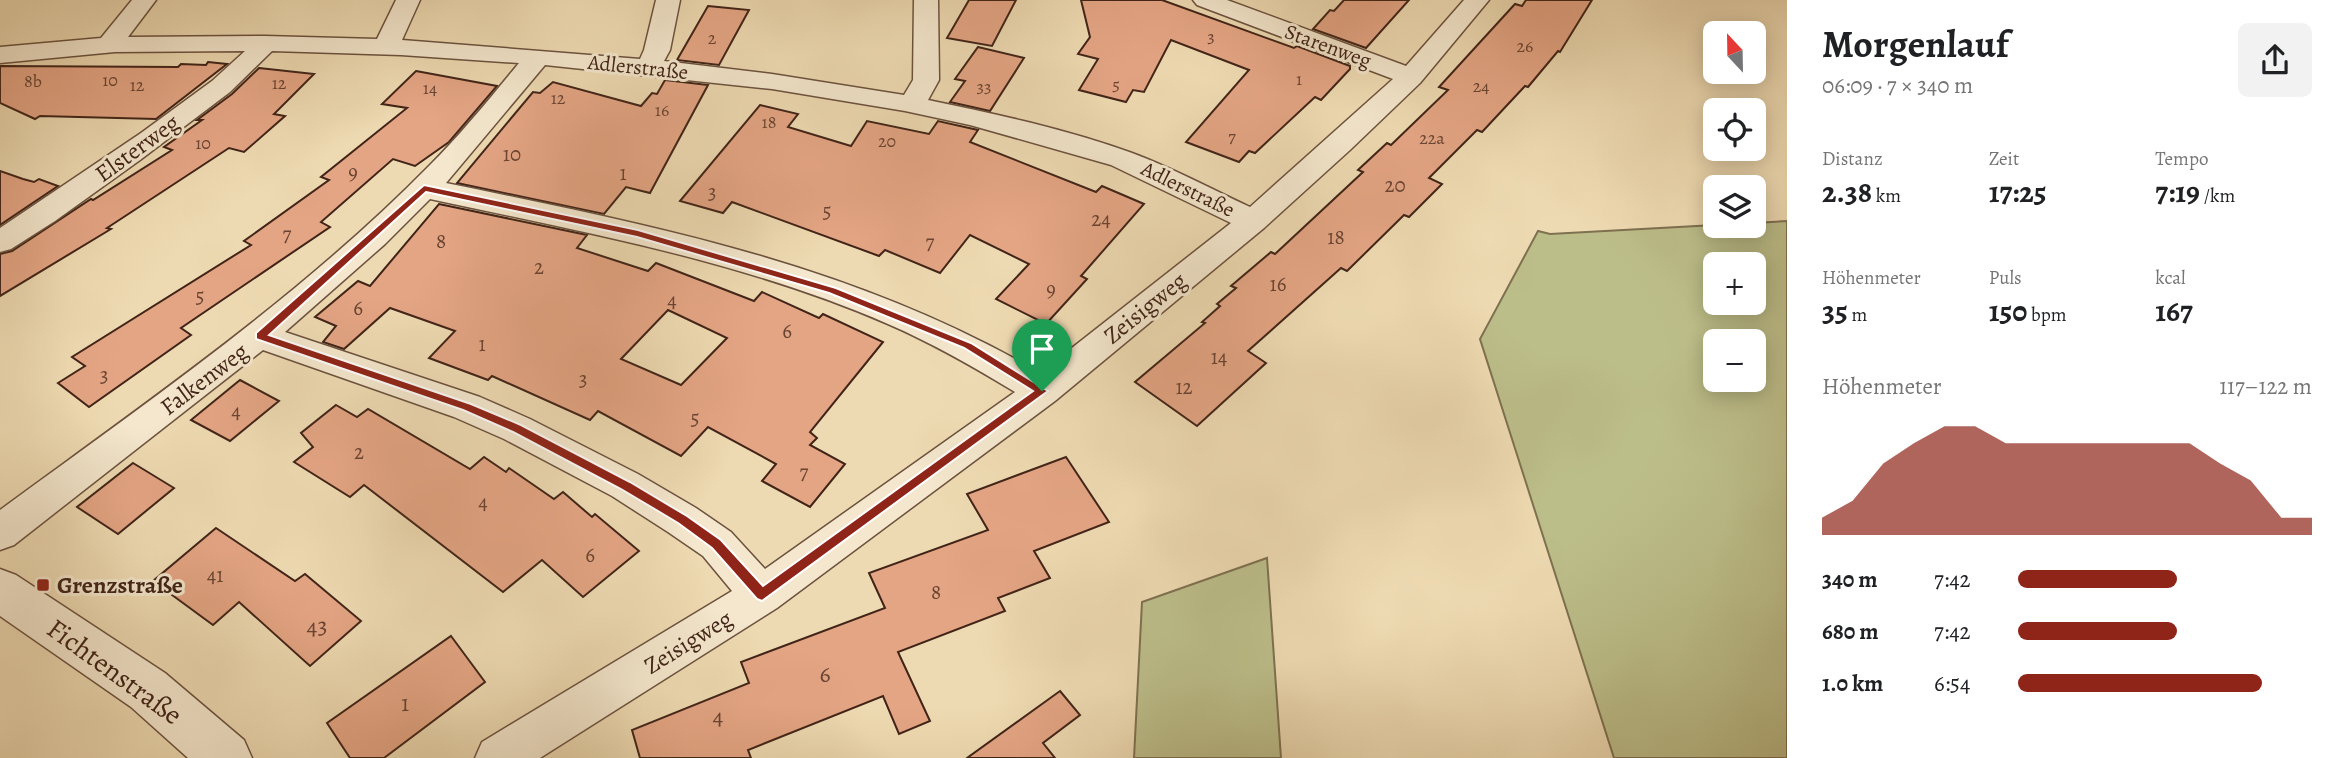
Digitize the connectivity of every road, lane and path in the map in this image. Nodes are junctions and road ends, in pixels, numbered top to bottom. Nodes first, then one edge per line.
1 (144, 0) edge
2 (408, 0) edge
3 (668, 0) edge
4 (926, 0) edge
5 (1205, 0) edge
6 (1477, 0) edge
7 (265, 43) junction
8 (110, 45) junction
9 (387, 45) junction
10 (0, 55) edge
11 (538, 57) junction
12 (648, 67) junction
13 (1411, 77) junction
14 (912, 104) junction
15 (424, 188) junction
16 (1253, 220) junction
17 (0, 242) edge
18 (260, 336) junction
19 (1042, 391) junction
20 (0, 533) edge
21 (0, 590) edge
22 (762, 595) junction
23 (226, 758) edge
24 (498, 758) edge

1 - 8 street
2 - 9 street
3 - 12 street
4 - 14 street
5 - 13 street, Starenweg
6 - 13 street, Zeisigweg
7 - 8 street, Adlerstraße
7 - 9 street, Adlerstraße
7 - 17 street, Elsterweg
8 - 10 street, Adlerstraße
9 - 11 street, Adlerstraße
11 - 12 street, Adlerstraße
11 - 15 street, Falkenweg
12 - 14 street, Adlerstraße
13 - 16 street, Zeisigweg
14 - 16 street, Adlerstraße
15 - 18 street, Falkenweg
15 - 19 street
16 - 19 street, Zeisigweg
18 - 20 street, Falkenweg
18 - 22 street
19 - 22 street, Zeisigweg
21 - 23 street, Fichtenstraße
22 - 24 street, Zeisigweg

